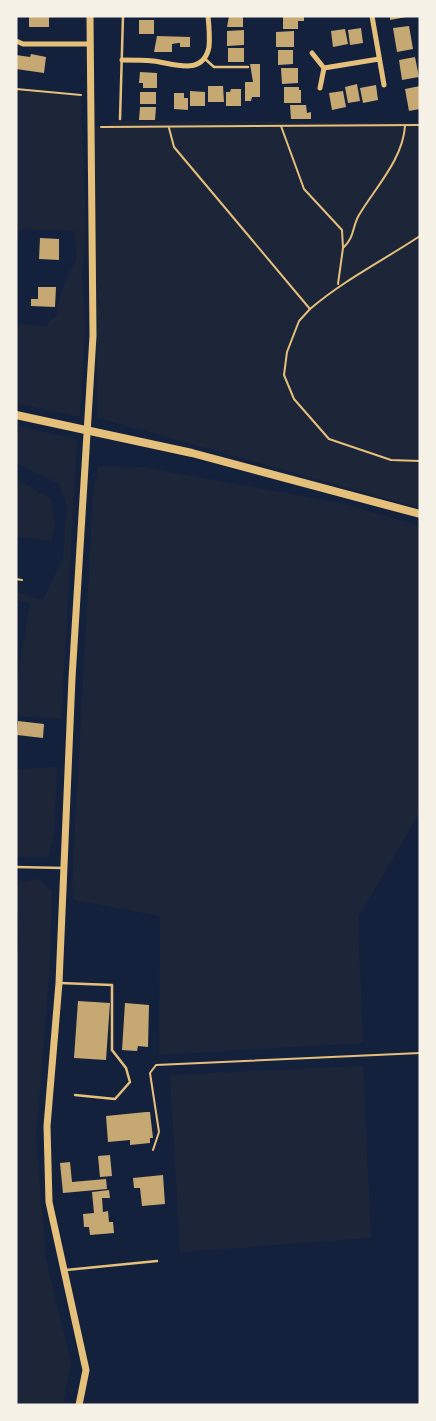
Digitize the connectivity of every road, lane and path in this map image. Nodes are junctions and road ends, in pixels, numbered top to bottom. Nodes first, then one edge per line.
1 (90, 16) edge
2 (123, 16) edge
3 (208, 16) edge
4 (372, 16) edge
5 (16, 41) edge
6 (90, 44) junction
7 (312, 53) dead end
8 (204, 58) junction
9 (379, 59) junction
10 (122, 60) junction
11 (248, 67) dead end
12 (324, 68) junction
13 (384, 85) dead end
14 (320, 88) dead end
15 (16, 89) edge
16 (90, 96) junction
17 (120, 118) dead end
18 (281, 126) junction
19 (405, 126) junction
20 (420, 126) edge
21 (91, 127) junction
22 (169, 128) junction
23 (420, 236) edge
24 (343, 248) junction
25 (338, 286) junction
26 (310, 309) junction
27 (16, 415) edge
28 (420, 460) edge
29 (420, 514) edge
30 (16, 579) edge
31 (22, 580) dead end
32 (16, 867) edge
33 (63, 868) junction
34 (58, 983) junction
35 (420, 1053) edge
36 (75, 1095) dead end
37 (153, 1150) dead end
38 (157, 1261) dead end
39 (64, 1270) junction
40 (79, 1405) edge

1 - 6 main road
2 - 10 lane
3 - 8 street
4 - 9 street
5 - 6 street
6 - 16 main road
7 - 12 street
8 - 10 street
8 - 11 lane
9 - 12 street
9 - 13 street
10 - 17 lane
12 - 14 street
15 - 16 path
16 - 21 main road
18 - 19 path
18 - 22 path
18 - 24 path
19 - 20 path
19 - 24 path
21 - 22 path
21 - 33 main road
22 - 26 path
23 - 25 path
24 - 25 path
25 - 26 path
26 - 28 path
27 - 29 main road
30 - 31 path
32 - 33 lane
33 - 34 main road
34 - 36 lane
34 - 39 main road
35 - 37 path
38 - 39 lane
39 - 40 main road

